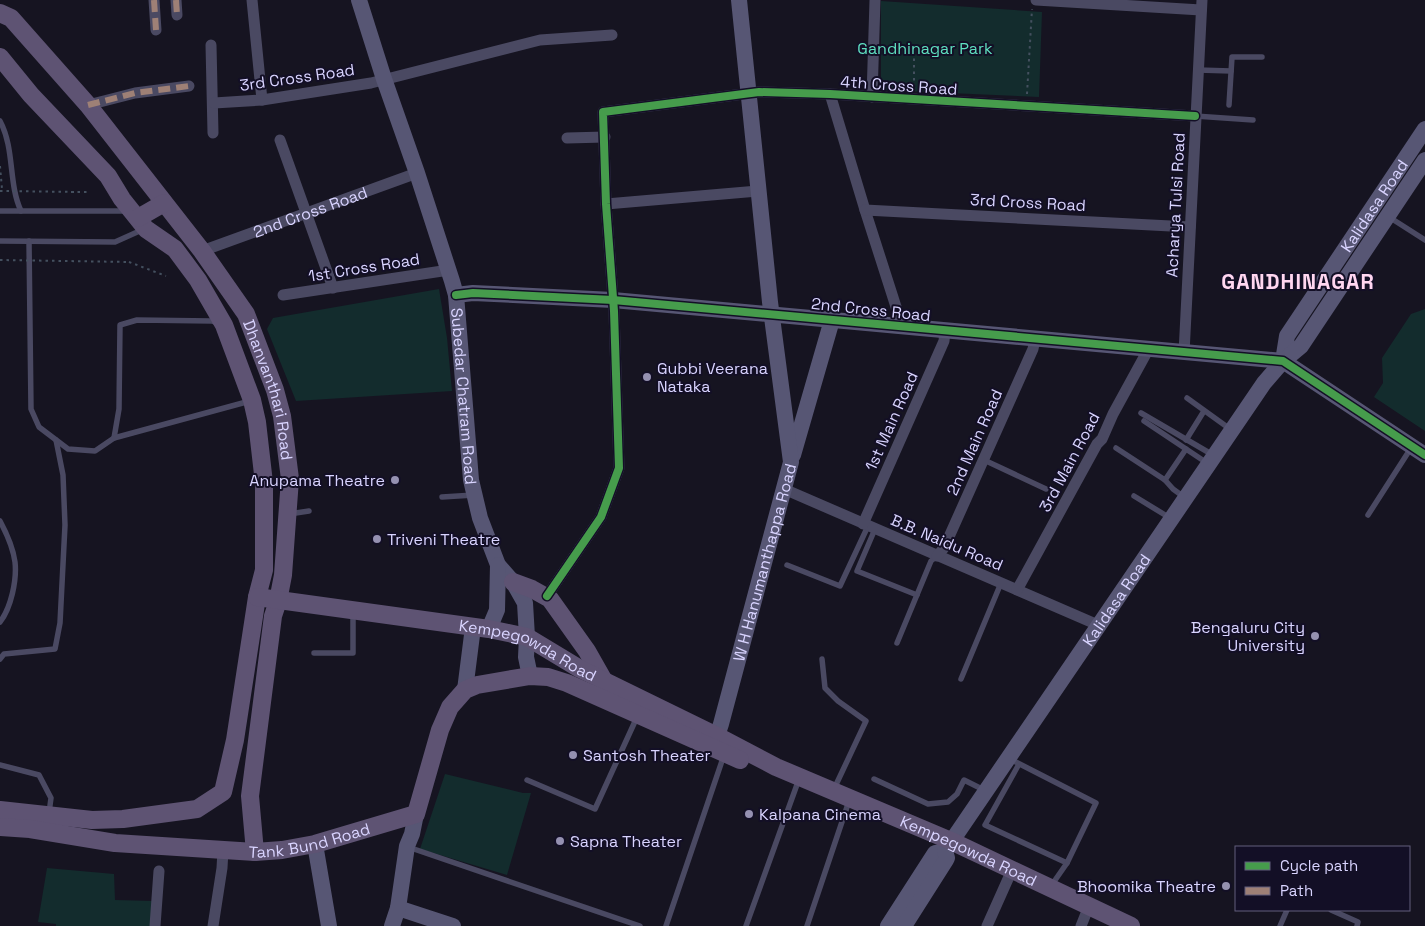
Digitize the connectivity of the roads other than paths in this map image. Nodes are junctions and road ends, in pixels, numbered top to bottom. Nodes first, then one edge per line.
1 (5, 0) edge
2 (154, 0) edge
3 (176, 0) edge
4 (252, 0) edge
5 (359, 0) edge
6 (739, 0) edge
7 (874, 0) edge
8 (1034, 4) edge
9 (1202, 5) edge
10 (177, 15) dead end
11 (6, 16) edge
12 (156, 30) dead end
13 (612, 35) dead end
14 (211, 44) dead end
15 (0, 57) edge
16 (1262, 57) dead end
17 (0, 66) edge
18 (1198, 70) junction
19 (1230, 71) junction
20 (384, 79) junction
21 (189, 86) dead end
22 (750, 92) junction
23 (830, 94) junction
24 (31, 95) junction
25 (872, 97) junction
26 (262, 100) junction
27 (214, 103) junction
28 (88, 105) junction
29 (1229, 105) dead end
30 (1195, 116) junction
31 (1253, 120) dead end
32 (0, 121) edge
33 (1425, 129) edge
34 (213, 133) dead end
35 (605, 137) junction
36 (567, 138) dead end
37 (280, 140) dead end
38 (1425, 160) edge
39 (417, 173) junction
40 (758, 191) junction
41 (1381, 195) junction
42 (164, 203) junction
43 (606, 204) junction
44 (865, 210) junction
45 (1392, 210) junction
46 (21, 211) junction
47 (0, 212) edge
48 (306, 213) junction
49 (139, 219) junction
50 (1190, 227) junction
51 (1425, 240) edge
52 (0, 241) edge
53 (29, 241) junction
54 (202, 251) junction
55 (449, 270) junction
56 (333, 288) junction
57 (283, 295) dead end
58 (456, 295) junction
59 (613, 300) junction
60 (772, 313) junction
61 (832, 320) junction
62 (224, 325) junction
63 (898, 326) junction
64 (945, 331) junction
65 (1035, 339) junction
66 (1148, 350) junction
67 (1184, 353) junction
68 (1283, 361) junction
69 (1187, 398) dead end
70 (252, 400) junction
71 (1204, 411) junction
72 (1141, 413) dead end
73 (1144, 421) dead end
74 (1232, 430) junction
75 (114, 438) junction
76 (56, 440) junction
77 (1186, 440) junction
78 (1116, 448) dead end
79 (1186, 449) junction
80 (1419, 451) edge
81 (984, 460) junction
82 (1212, 460) junction
83 (791, 462) junction
84 (1165, 480) junction
85 (1046, 488) dead end
86 (784, 489) junction
87 (474, 495) junction
88 (1134, 496) dead end
89 (442, 497) dead end
90 (1186, 498) junction
91 (309, 512) dead end
92 (287, 514) junction
93 (1368, 515) dead end
94 (1172, 519) junction
95 (0, 521) edge
96 (869, 526) junction
97 (937, 556) junction
98 (498, 565) junction
99 (787, 565) dead end
100 (513, 582) junction
101 (1001, 583) junction
102 (1017, 590) junction
103 (547, 596) junction
104 (916, 596) junction
105 (257, 598) junction
106 (278, 601) junction
107 (353, 611) junction
108 (0, 622) edge
109 (1098, 625) junction
110 (481, 628) junction
111 (527, 637) junction
112 (896, 643) dead end
113 (314, 653) dead end
114 (0, 659) edge
115 (822, 659) dead end
116 (530, 676) junction
117 (961, 678) dead end
118 (604, 681) junction
119 (465, 690) junction
120 (638, 715) junction
121 (717, 736) junction
122 (235, 740) junction
123 (256, 744) junction
124 (724, 753) junction
125 (1013, 761) junction
126 (0, 765) edge
127 (776, 768) junction
128 (799, 777) junction
129 (874, 779) dead end
130 (527, 780) dead end
131 (833, 791) junction
132 (986, 791) junction
133 (850, 798) junction
134 (0, 810) edge
135 (416, 814) junction
136 (49, 816) junction
137 (0, 827) edge
138 (315, 844) junction
139 (407, 846) junction
140 (948, 846) junction
141 (223, 850) junction
142 (255, 852) junction
143 (1067, 863) junction
144 (1012, 870) junction
145 (159, 872) dead end
146 (1050, 888) junction
147 (1089, 906) junction
148 (398, 908) junction
149 (1287, 911) edge
150 (1333, 911) edge
151 (154, 926) edge
152 (213, 926) edge
153 (329, 926) edge
154 (392, 926) edge
155 (453, 926) edge
156 (640, 926) edge
157 (666, 926) edge
158 (746, 926) edge
159 (807, 926) edge
160 (888, 926) edge
161 (904, 926) edge
162 (987, 926) edge
163 (1081, 926) edge
164 (1131, 926) edge
165 (1280, 926) edge
166 (1357, 926) edge

1 - 11 main road
2 - 12 street
3 - 10 street
4 - 26 street
5 - 20 street, Subedar Chatram Road
6 - 22 street, W H Hanumanthappa Road
7 - 25 street
8 - 9 street
9 - 18 street, Acharya Tulsi Road
11 - 28 main road, Dhanvanthari Road
13 - 20 street, 3rd Cross Road
14 - 27 street
15 - 24 main road, Dhanvanthari Road
16 - 19 lane
17 - 24 lane
18 - 19 lane
18 - 30 street, Acharya Tulsi Road
19 - 29 lane
20 - 26 street, 3rd Cross Road
20 - 39 street, Subedar Chatram Road
21 - 28 street
22 - 23 street, 4th Cross Road
22 - 35 street, 4th Cross Road
22 - 40 street, W H Hanumanthappa Road
23 - 25 street, 4th Cross Road
23 - 44 street
24 - 49 main road, Dhanvanthari Road
25 - 30 street, 4th Cross Road
26 - 27 street, 3rd Cross Road
27 - 34 street
28 - 42 main road, Dhanvanthari Road
30 - 31 lane
30 - 50 street, Acharya Tulsi Road
32 - 46 lane
33 - 41 street, Kalidasa Road
35 - 36 street
35 - 43 street
37 - 48 street
38 - 45 street, Kalidasa Road
39 - 48 street, 2nd Cross Road
39 - 55 street, Subedar Chatram Road
40 - 43 street
40 - 60 street, W H Hanumanthappa Road
41 - 45 street
41 - 68 street, Kalidasa Road
42 - 49 main road
42 - 54 main road, Dhanvanthari Road
43 - 59 street
44 - 50 street, 3rd Cross Road
44 - 63 street
45 - 51 lane
45 - 68 street, Kalidasa Road
46 - 47 lane
46 - 49 lane
48 - 54 street, 2nd Cross Road
48 - 56 street
49 - 53 lane
49 - 62 main road, Dhanvanthari Road
50 - 67 street, Acharya Tulsi Road
52 - 53 lane
53 - 76 lane
54 - 92 main road, Dhanvanthari Road
55 - 56 street, 1st Cross Road
55 - 58 street, Subedar Chatram Road
56 - 57 street, 1st Cross Road
58 - 59 street, 2nd Cross Road
58 - 87 street, Subedar Chatram Road
59 - 60 street, 2nd Cross Road
59 - 103 street
60 - 61 street, 2nd Cross Road
60 - 83 street, W H Hanumanthappa Road
61 - 63 street, 2nd Cross Road
61 - 83 street
62 - 70 main road, Dhanvanthari Road
62 - 75 lane
63 - 64 street, 2nd Cross Road
64 - 65 street, 2nd Cross Road
64 - 96 street, 1st Main Road
65 - 66 street, 2nd Cross Road
65 - 81 street, 2nd Main Road
66 - 67 street, 2nd Cross Road
66 - 102 street, 3rd Main Road
67 - 68 street, 2nd Cross Road
68 - 74 street, Kalidasa Road
68 - 80 street
69 - 71 lane
70 - 75 lane
70 - 105 main road, Dhanvanthari Road
71 - 74 lane
71 - 77 lane
72 - 77 lane
73 - 79 lane
74 - 82 street, Kalidasa Road
75 - 76 lane
76 - 114 lane
77 - 82 lane
78 - 84 lane
79 - 82 lane
79 - 84 lane
80 - 93 lane
81 - 85 lane
81 - 97 street, 2nd Main Road
82 - 90 street, Kalidasa Road
83 - 86 street, W H Hanumanthappa Road
84 - 90 lane
86 - 96 street, B.B. Naidu Road
86 - 121 street, W H Hanumanthappa Road
87 - 89 lane
87 - 98 street, Subedar Chatram Road
88 - 94 lane
90 - 94 street, Kalidasa Road
91 - 92 lane
92 - 106 main road, Dhanvanthari Road
94 - 109 street, Kalidasa Road
95 - 108 lane
96 - 97 street, B.B. Naidu Road
96 - 99 lane
96 - 104 lane
97 - 101 street, B.B. Naidu Road
97 - 104 lane
98 - 100 street, Subedar Chatram Road
98 - 110 street
100 - 103 main road
100 - 111 street, Subedar Chatram Road
101 - 102 street, B.B. Naidu Road
101 - 117 lane
102 - 109 street, B.B. Naidu Road
103 - 118 main road
104 - 112 lane
105 - 106 main road, Kempegowda Road
105 - 122 main road, Dhanvanthari Road
106 - 107 main road, Kempegowda Road
106 - 123 main road, Dhanvanthari Road
107 - 110 main road, Kempegowda Road
107 - 113 lane
109 - 125 street, Kalidasa Road
110 - 111 main road, Kempegowda Road
110 - 119 street
111 - 116 street, Subedar Chatram Road
111 - 118 main road, Kempegowda Road
115 - 131 lane
116 - 119 main road
116 - 120 main road, Kempegowda Road
118 - 121 main road, Kempegowda Road
119 - 135 main road
120 - 124 main road, Kempegowda Road
120 - 130 lane
121 - 127 main road, Kempegowda Road
122 - 123 main road
122 - 136 main road
123 - 142 main road, Dhanvanthari Road
124 - 127 main road, Kempegowda Road
124 - 157 lane
125 - 132 street, Kalidasa Road
125 - 143 lane
125 - 143 lane
126 - 136 lane
127 - 128 main road, Kempegowda Road
128 - 131 main road, Kempegowda Road
128 - 158 lane
129 - 132 lane
131 - 133 main road, Kempegowda Road
132 - 140 street, Kalidasa Road
133 - 140 main road, Kempegowda Road
133 - 159 lane
134 - 136 main road
135 - 138 main road, Tank Bund Road
135 - 139 street
137 - 141 main road, Tank Bund Road
138 - 142 main road, Tank Bund Road
138 - 153 street
139 - 148 street
139 - 156 lane
140 - 144 main road, Kempegowda Road
140 - 160 street
140 - 161 street
141 - 142 main road, Tank Bund Road
141 - 152 street
143 - 146 lane
144 - 146 main road, Kempegowda Road
144 - 162 street
145 - 151 street
146 - 147 main road, Kempegowda Road
147 - 163 street
147 - 164 main road, Kempegowda Road
148 - 154 street
148 - 155 street
149 - 165 lane
150 - 166 lane

